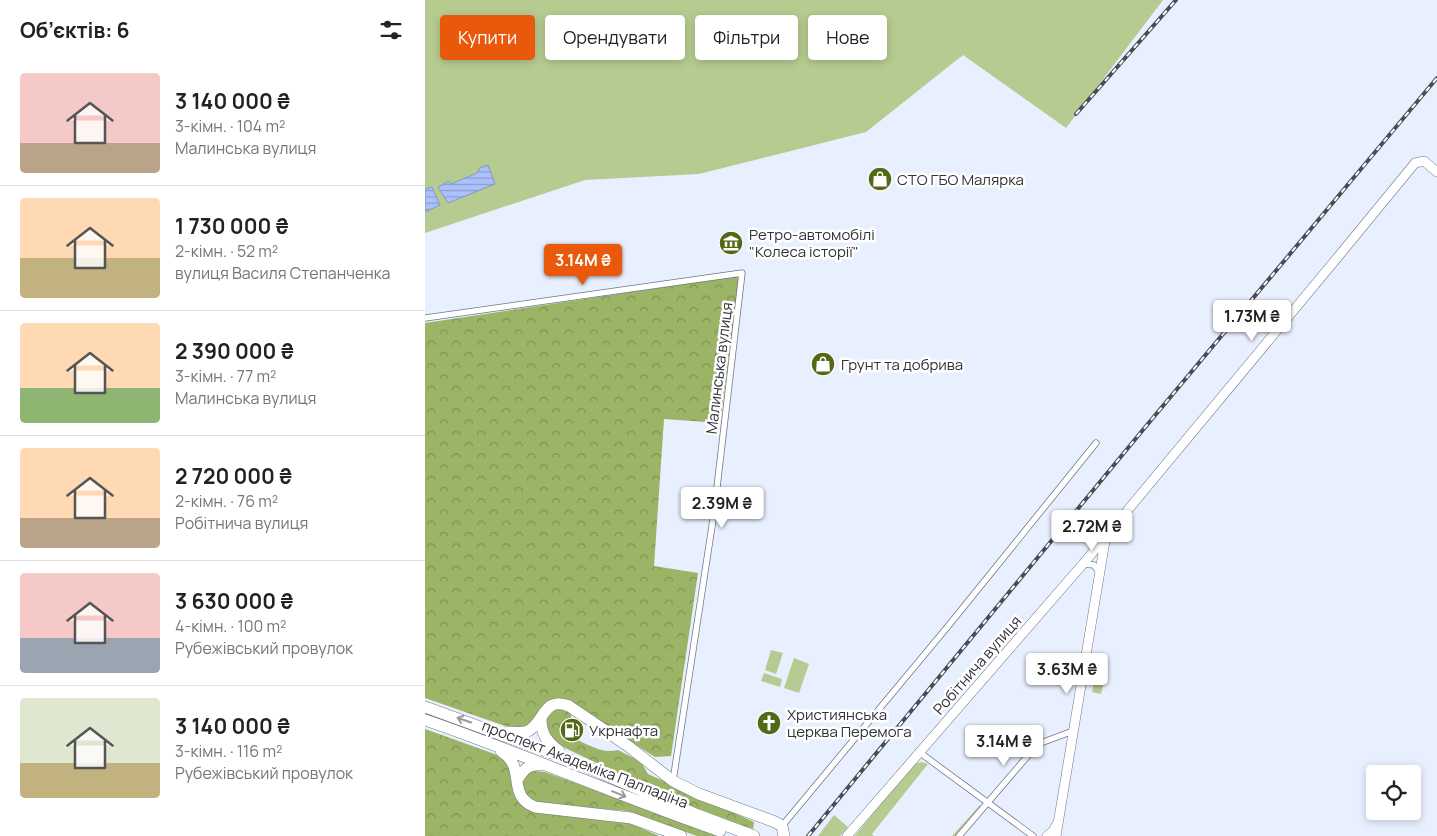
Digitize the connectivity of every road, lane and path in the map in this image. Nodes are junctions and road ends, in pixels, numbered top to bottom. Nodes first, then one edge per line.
1 (1437, 172) edge
2 (425, 318) edge
3 (1096, 443) dead end
4 (1106, 534) junction
5 (1083, 564) junction
6 (1100, 573) junction
7 (425, 706) edge
8 (541, 718) junction
9 (425, 720) edge
10 (496, 731) junction
11 (1073, 731) junction
12 (482, 740) junction
13 (919, 752) junction
14 (571, 760) junction
15 (551, 766) junction
16 (517, 780) junction
17 (673, 781) junction
18 (986, 803) junction
19 (1058, 822) junction
20 (783, 831) edge
21 (735, 833) edge
22 (681, 836) edge
23 (754, 836) edge
24 (847, 836) edge
25 (959, 836) edge
26 (1033, 836) edge
27 (1047, 836) edge
28 (1056, 836) edge

1 - 4 street, Робітнича вулиця
2 - 17 street, Малинська вулиця
3 - 20 street
4 - 5 street, Робітнича вулиця
4 - 6 street
5 - 6 street
5 - 13 street, Робітнича вулиця
6 - 11 street
10 -> 7 highway, проспект Академіка Палладіна
8 - 10 highway
8 - 14 highway
8 - 17 highway
9 - 12 highway, проспект Академіка Палладіна
10 - 14 highway, проспект Академіка Палладіна
11 - 18 street
11 - 19 street
12 - 15 highway, проспект Академіка Палладіна
12 - 16 highway
13 - 18 street
13 - 24 street, Робітнича вулиця
14 - 21 highway, проспект Академіка Палладіна
15 - 16 highway
15 -> 21 highway, проспект Академіка Палладіна
16 - 22 highway
17 - 20 highway
18 - 25 street
18 - 26 street
19 - 27 street
19 - 28 street
21 - 23 highway, проспект Академіка Палладіна

